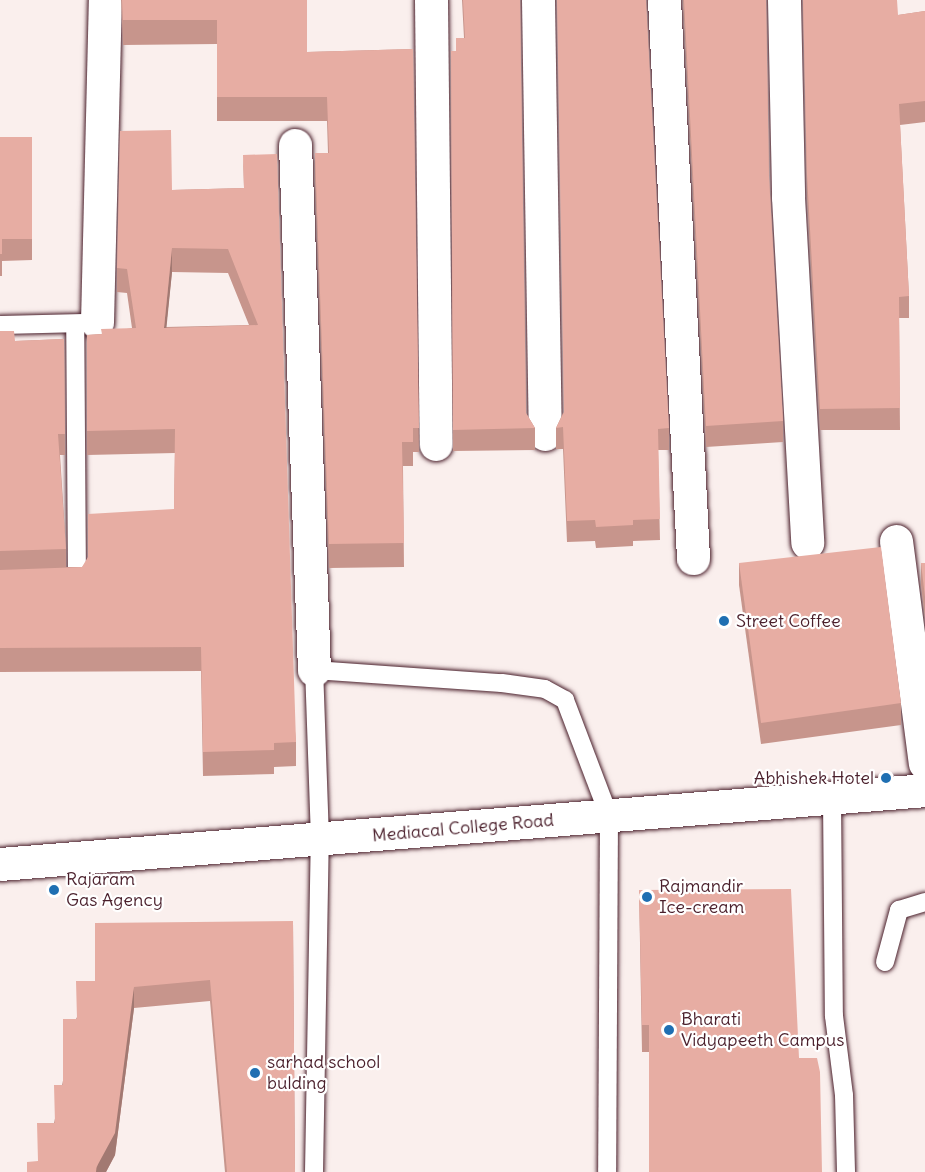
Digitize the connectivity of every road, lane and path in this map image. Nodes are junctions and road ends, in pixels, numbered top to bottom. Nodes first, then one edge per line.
1 (105, 0) edge
2 (431, 0) edge
3 (538, 0) edge
4 (664, 0) edge
5 (784, 0) edge
6 (296, 145) dead end
7 (86, 323) junction
8 (0, 325) edge
9 (545, 434) dead end
10 (436, 444) dead end
11 (896, 541) dead end
12 (807, 542) dead end
13 (693, 558) dead end
14 (44, 583) edge
15 (314, 670) junction
16 (925, 763) edge
17 (925, 790) edge
18 (832, 798) junction
19 (609, 816) junction
20 (320, 839) junction
21 (0, 864) edge
22 (925, 902) edge
23 (885, 962) dead end
24 (314, 1172) edge
25 (607, 1172) edge
26 (846, 1172) edge

1 - 7 street
2 - 10 street
3 - 9 street
4 - 13 street
5 - 12 street
6 - 15 street
7 - 8 lane
7 - 14 lane
11 - 16 street
15 - 19 lane
15 - 20 lane
17 - 18 street, Mediacal College Road
18 - 19 street, Mediacal College Road
18 - 26 lane
19 - 20 street, Mediacal College Road
19 - 25 lane
20 - 21 street, Mediacal College Road
20 - 24 lane
22 - 23 lane

